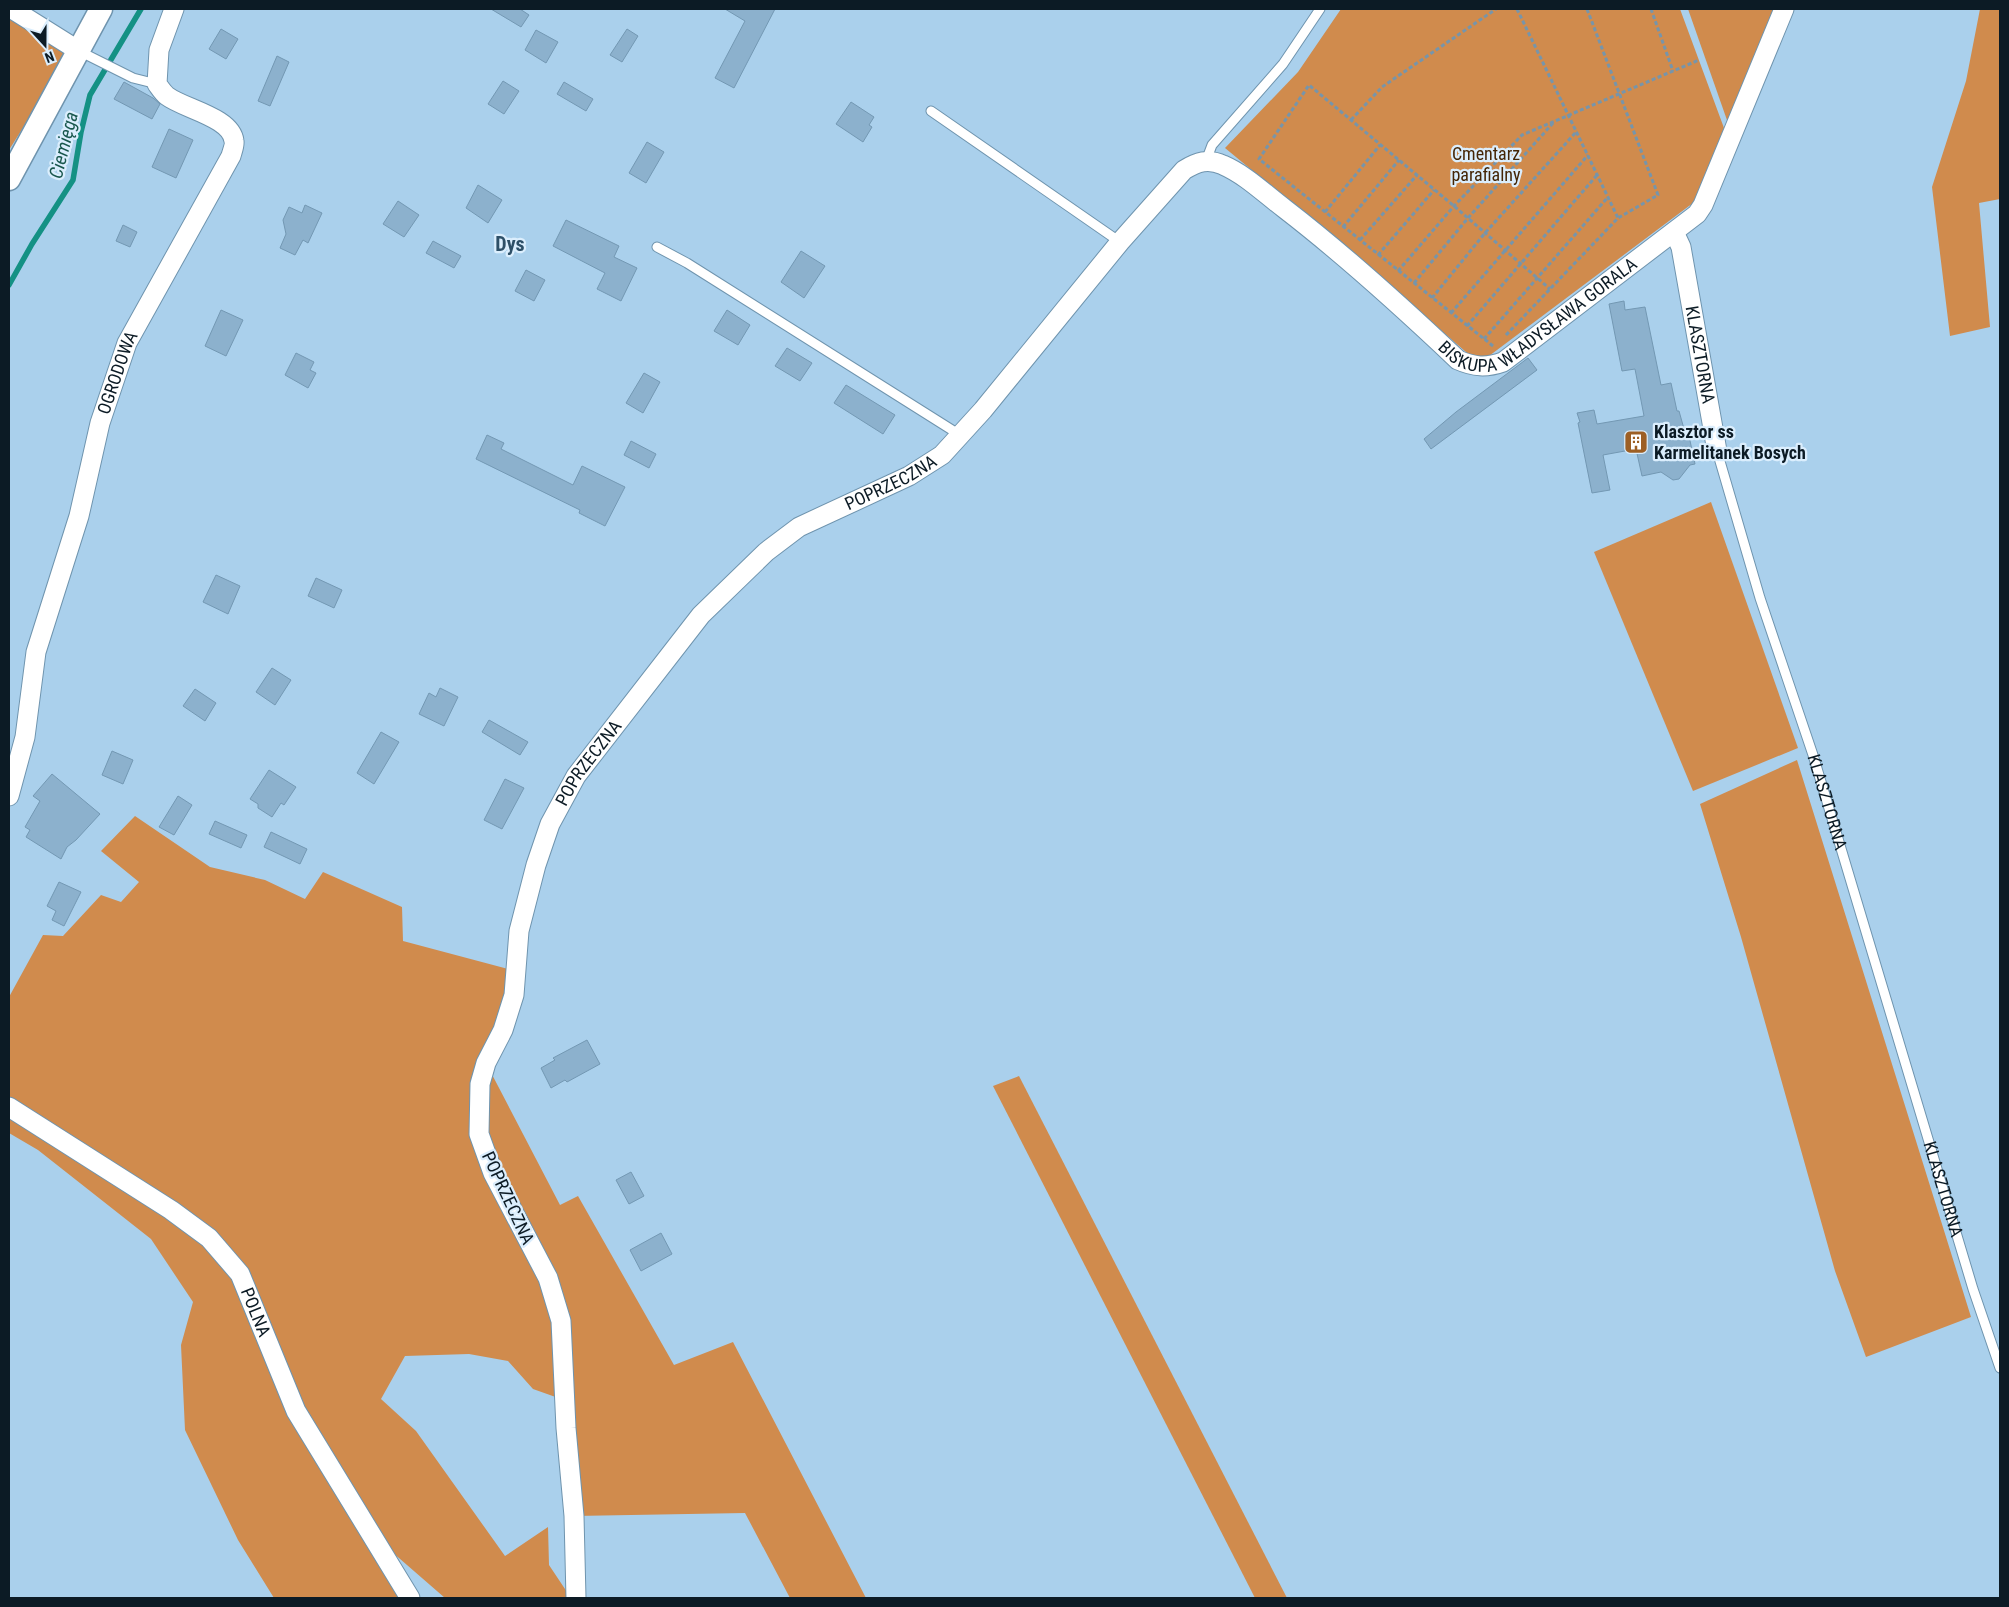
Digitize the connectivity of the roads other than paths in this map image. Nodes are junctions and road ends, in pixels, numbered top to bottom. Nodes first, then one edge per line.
1 (12, 9) edge
2 (101, 9) edge
3 (174, 9) edge
4 (1320, 9) edge
5 (1784, 9) edge
6 (78, 51) junction
7 (157, 84) junction
8 (930, 110) dead end
9 (1206, 161) junction
10 (9, 179) edge
11 (1674, 232) junction
12 (1120, 242) junction
13 (657, 247) dead end
14 (960, 435) junction
15 (1717, 451) joint
16 (9, 796) edge
17 (9, 1107) edge
18 (2000, 1368) edge
19 (410, 1598) edge
20 (576, 1598) edge

1 - 6 street
2 - 6 street
3 - 7 street
4 - 9 lane
5 - 11 street, BISKUPA WŁADYSŁAWA GORALA
6 - 7 lane
6 - 10 street
7 - 16 street, OGRODOWA
8 - 12 lane
9 - 11 street, BISKUPA WŁADYSŁAWA GORALA
9 - 12 street, POPRZECZNA
11 - 15 street, KLASZTORNA
12 - 14 street, POPRZECZNA
13 - 14 lane
14 - 20 street, POPRZECZNA
15 - 18 lane, KLASZTORNA
17 - 19 street, POLNA

